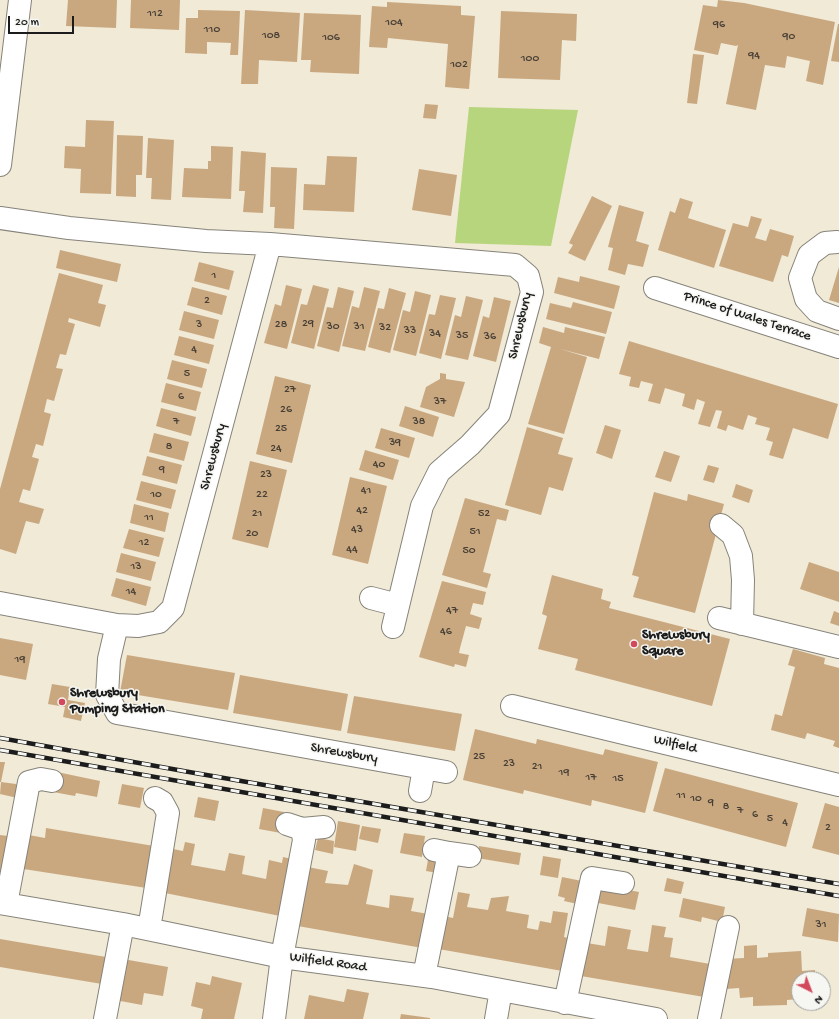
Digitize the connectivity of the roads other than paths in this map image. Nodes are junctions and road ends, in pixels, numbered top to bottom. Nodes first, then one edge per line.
1 (20, 0) edge
2 (0, 165) edge
3 (0, 218) edge
4 (837, 242) dead end
5 (270, 244) junction
6 (655, 288) dead end
7 (839, 319) edge
8 (839, 347) edge
9 (721, 525) dead end
10 (371, 598) dead end
11 (0, 603) edge
12 (398, 605) junction
13 (719, 618) dead end
14 (742, 624) junction
15 (117, 625) junction
16 (393, 627) dead end
17 (839, 647) edge
18 (512, 706) dead end
19 (424, 768) junction
20 (446, 772) dead end
21 (52, 781) dead end
22 (839, 785) edge
23 (420, 791) dead end
24 (155, 798) dead end
25 (324, 827) dead end
26 (451, 853) dead end
27 (623, 883) dead end
28 (3, 904) edge
29 (123, 924) junction
30 (728, 927) dead end
31 (149, 929) junction
32 (282, 957) junction
33 (424, 976) junction
34 (501, 990) junction
35 (565, 1003) junction
36 (599, 1014) edge
37 (106, 1019) edge
38 (274, 1019) edge
39 (496, 1019) edge
40 (656, 1019) edge
41 (709, 1019) edge

1 - 2 street
3 - 5 street, Shrewsbury
4 - 7 street
5 - 12 street, Shrewsbury
5 - 15 street, Shrewsbury
6 - 8 street, Prince of Wales Terrace
9 - 14 street
10 - 12 street
11 - 15 street, Shrewsbury
12 - 16 street, Shrewsbury
13 - 14 street
14 - 17 street
15 - 19 street, Shrewsbury
18 - 22 street, Wilfield
19 - 20 street, Shrewsbury
19 - 23 street
21 - 28 street
24 - 31 street
25 - 32 street
26 - 33 street
27 - 35 street
28 - 29 street, Wilfield Road
29 - 31 street, Wilfield Road
29 - 37 street
30 - 41 street
31 - 32 street, Wilfield Road
32 - 33 street, Wilfield Road
32 - 38 street
33 - 34 street, Wilfield Road
34 - 35 street, Wilfield Road
34 - 39 street
35 - 36 street, Wilfield Road
36 - 40 street, Wilfield Road

